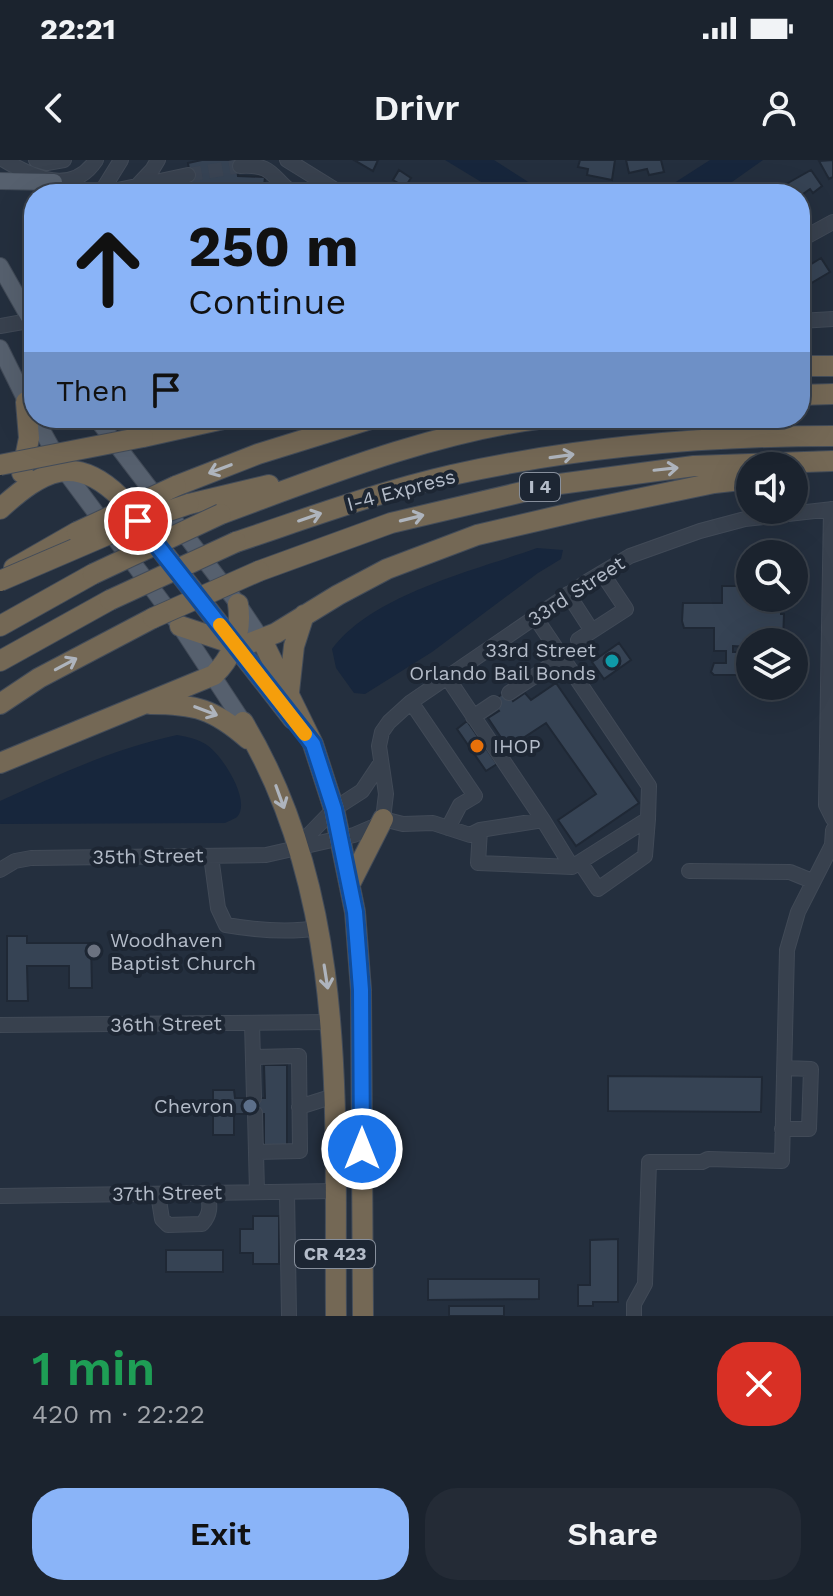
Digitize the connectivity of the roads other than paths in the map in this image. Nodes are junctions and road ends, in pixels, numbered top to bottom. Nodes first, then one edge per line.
1 (4, 160) edge
2 (36, 160) edge
3 (64, 160) edge
4 (96, 160) edge
5 (121, 160) edge
6 (158, 160) edge
7 (287, 160) edge
8 (272, 165) edge
9 (240, 166) dead end
10 (310, 174) junction
11 (188, 175) tunnel mouth
12 (0, 181) edge
13 (61, 182) junction
14 (65, 184) edge
15 (106, 184) edge
16 (138, 184) edge
17 (156, 184) edge
18 (288, 184) edge
19 (303, 184) edge
20 (326, 184) edge
21 (833, 222) edge
22 (810, 235) edge
23 (0, 266) edge
24 (24, 307) edge
25 (833, 319) edge
26 (810, 320) edge
27 (24, 323) edge
28 (0, 326) edge
29 (0, 348) edge
30 (810, 366) edge
31 (833, 366) edge
32 (833, 394) edge
33 (810, 395) edge
34 (24, 396) edge
35 (30, 428) edge
36 (41, 428) edge
37 (104, 428) edge
38 (183, 428) edge
39 (342, 428) edge
40 (498, 428) edge
41 (833, 436) edge
42 (833, 461) edge
43 (363, 463) junction
44 (0, 465) edge
45 (833, 469) edge
46 (64, 470) junction
47 (808, 472) edge
48 (736, 481) edge
49 (2, 507) edge
50 (832, 509) edge
51 (602, 573) junction
52 (0, 579) edge
53 (568, 594) junction
54 (238, 604) junction
55 (304, 615) junction
56 (535, 617) junction
57 (0, 626) edge
58 (180, 626) junction
59 (592, 631) junction
60 (262, 640) junction
61 (578, 640) dead end
62 (234, 644) junction
63 (562, 658) junction
64 (0, 661) edge
65 (214, 675) junction
66 (447, 677) junction
67 (289, 692) junction
68 (509, 693) dead end
69 (411, 702) junction
70 (494, 703) dead end
71 (0, 704) edge
72 (140, 704) junction
73 (473, 717) junction
74 (243, 722) joint
75 (313, 744) junction
76 (260, 750) junction
77 (0, 763) edge
78 (380, 764) junction
79 (334, 809) junction
80 (383, 819) junction
81 (648, 819) junction
82 (833, 819) edge
83 (543, 820) junction
84 (448, 828) junction
85 (480, 830) junction
86 (833, 830) edge
87 (341, 838) junction
88 (833, 839) edge
89 (298, 846) junction
90 (211, 856) junction
91 (576, 864) junction
92 (0, 870) edge
93 (689, 871) dead end
94 (814, 877) junction
95 (350, 884) junction
96 (318, 928) junction
97 (332, 1022) junction
98 (252, 1023) junction
99 (0, 1025) edge
100 (253, 1057) junction
101 (785, 1068) junction
102 (334, 1096) junction
103 (299, 1107) junction
104 (782, 1129) junction
105 (256, 1152) junction
106 (335, 1191) junction
107 (257, 1192) junction
108 (287, 1192) junction
109 (208, 1193) junction
110 (158, 1194) junction
111 (0, 1196) edge
112 (363, 1241) junction
113 (289, 1316) edge
114 (336, 1316) edge
115 (363, 1316) edge
116 (634, 1316) edge

1 - 13 street
2 - 3 street
4 - 13 street
5 - 15 street
6 - 16 street
7 - 10 street
8 - 9 street
8 - 18 street
10 - 19 street
10 - 20 street
11 - 17 street
12 - 13 main road
13 - 14 street
21 - 22 street
23 - 24 main road
25 - 26 street
27 - 28 street
29 - 34 main road, CR 423
30 - 31 highway
32 - 33 highway
35 - 49 highway
36 - 46 main road, CR 423
37 - 54 main road, CR 423
38 - 44 highway, bridge
39 -> 52 highway, bridge
40 - 43 highway, I-4 Express
64 -> 41 highway, I-4 Express, bridge
71 -> 42 highway, I 4, bridge
43 - 52 highway, bridge
43 - 57 highway, I-4 Express, bridge
45 - 47 highway
46 - 49 highway
46 - 58 main road, CR 423
46 - 62 highway
48 - 55 highway
50 - 51 street, 33rd Street
50 - 82 street
51 - 53 street, 33rd Street
51 - 59 street
53 - 56 street, 33rd Street
53 - 59 street
54 - 60 main road, CR 423
54 - 62 highway
55 - 60 highway
55 - 67 highway
56 - 63 street
56 - 66 street, 33rd Street
58 - 62 highway
58 - 65 main road, CR 423
59 - 61 street
60 - 62 highway
60 - 67 highway, CR 423
62 - 65 highway
62 - 75 highway
63 - 68 street
63 - 81 street
65 - 72 highway
65 - 74 main road, CR 423
66 - 69 street, 33rd Street
66 - 73 street
67 - 75 highway, CR 423
69 - 78 street, 33rd Street
69 - 84 street
70 - 73 street
72 -> 76 highway
72 - 77 highway
73 - 83 street
74 - 76 highway, CR 423
75 - 79 highway, CR 423
76 -> 89 highway, CR 423
78 - 79 street, 33rd Street
78 - 80 street, 33rd Street
79 - 87 highway, CR 423
79 - 89 street, 33rd Street
80 - 84 street
80 - 87 street
80 - 95 highway
81 - 91 street
81 - 91 street
83 - 85 street
83 - 91 street
84 - 85 street
85 - 91 street
86 - 88 street
87 - 89 street
87 - 95 highway, CR 423
88 - 94 street
89 - 90 street, 35th Street
89 - 96 highway, CR 423
90 - 92 street, 35th Street
90 - 96 street
93 - 94 street
94 - 101 street
95 - 112 highway, CR 423
96 -> 97 highway, CR 423
97 - 98 street, 36th Street
97 - 102 highway, CR 423
98 - 99 street, 36th Street
98 - 100 street
100 - 103 street
100 - 105 street
101 - 104 street
101 - 104 street
102 - 103 street
102 - 106 highway, CR 423
103 - 105 street
104 - 116 street
105 - 107 street
106 - 108 street, 37th Street
106 - 112 highway
106 - 114 highway, CR 423
107 - 108 street, 37th Street
107 - 109 street, 37th Street
108 - 113 street
109 - 110 street, 37th Street
109 - 110 street
110 - 111 street, 37th Street
112 - 115 highway, CR 423

